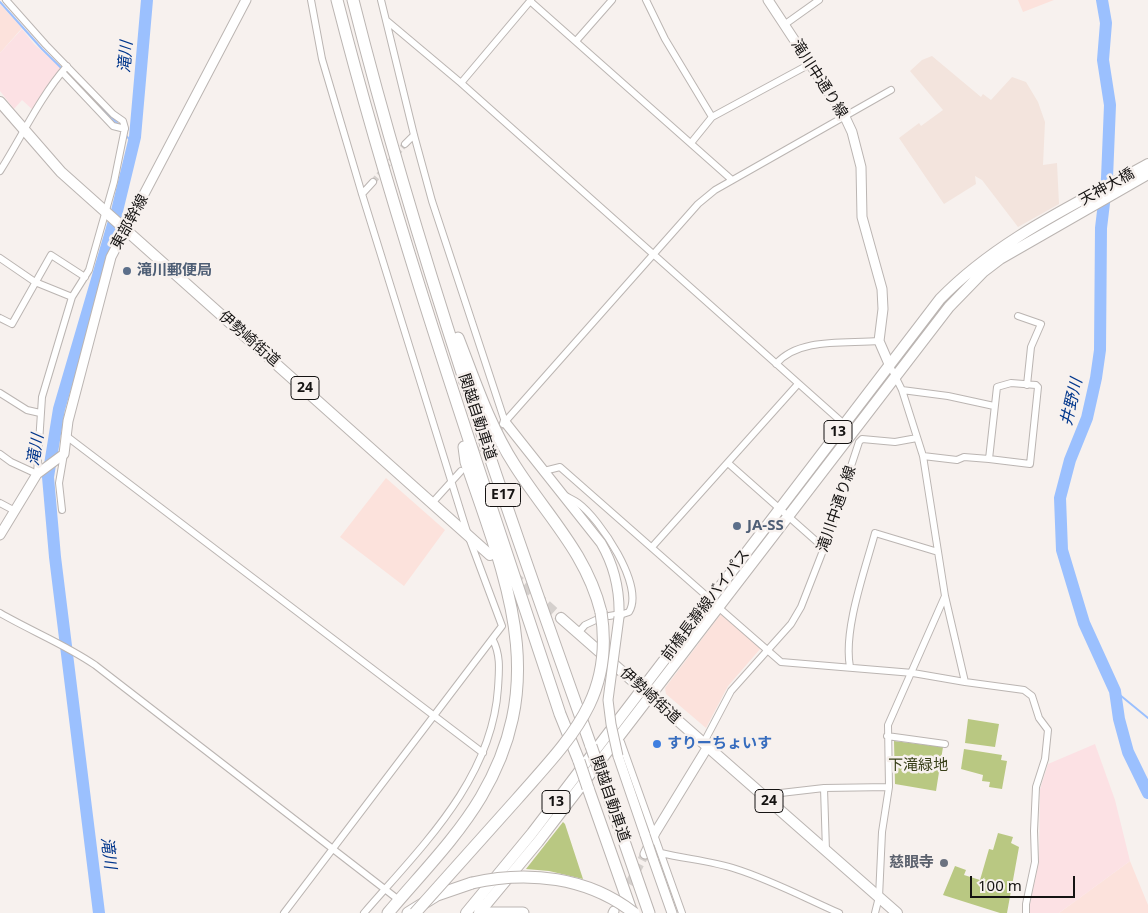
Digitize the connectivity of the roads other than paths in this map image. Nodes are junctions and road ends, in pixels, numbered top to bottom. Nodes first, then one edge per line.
1 (6, 0) edge
2 (246, 0) edge
3 (311, 0) edge
4 (336, 0) edge
5 (353, 0) edge
6 (381, 0) edge
7 (530, 0) edge
8 (612, 0) edge
9 (646, 0) edge
10 (768, 0) edge
11 (819, 0) edge
12 (386, 20) junction
13 (784, 25) junction
14 (576, 41) junction
15 (810, 64) junction
16 (67, 66) junction
17 (62, 72) junction
18 (461, 83) junction
19 (891, 90) dead end
20 (0, 102) edge
21 (712, 117) junction
22 (845, 117) junction
23 (125, 129) junction
24 (25, 133) junction
25 (414, 135) junction
26 (691, 143) junction
27 (405, 144) tunnel mouth
28 (1148, 164) edge
29 (0, 171) edge
30 (1148, 174) edge
31 (732, 180) junction
32 (372, 182) tunnel mouth
33 (362, 194) junction
34 (107, 214) junction
35 (1066, 215) junction
36 (122, 228) junction
37 (420, 241) junction
38 (653, 256) junction
39 (0, 258) edge
40 (85, 277) junction
41 (35, 282) junction
42 (72, 297) junction
43 (1018, 316) dead end
44 (0, 318) edge
45 (879, 341) junction
46 (776, 364) junction
47 (889, 364) junction
48 (894, 375) junction
49 (798, 384) junction
50 (1027, 385) junction
51 (902, 390) junction
52 (0, 393) edge
53 (994, 406) junction
54 (40, 413) junction
55 (460, 418) junction
56 (504, 423) junction
57 (844, 424) junction
58 (65, 435) junction
59 (917, 438) junction
60 (0, 454) edge
61 (923, 456) junction
62 (62, 457) junction
63 (989, 459) junction
64 (728, 463) junction
65 (544, 471) junction
66 (461, 472) dead end
67 (37, 474) junction
68 (452, 482) junction
69 (563, 495) junction
70 (433, 502) junction
71 (0, 503) edge
72 (62, 510) dead end
73 (15, 511) junction
74 (784, 512) junction
75 (0, 535) edge
76 (468, 535) junction
77 (652, 547) junction
78 (824, 548) junction
79 (938, 552) junction
80 (490, 555) dead end
81 (945, 596) junction
82 (710, 599) junction
83 (718, 607) junction
84 (0, 613) edge
85 (611, 615) junction
86 (560, 618) tunnel mouth
87 (578, 633) junction
88 (493, 640) junction
89 (768, 649) junction
90 (850, 666) junction
91 (913, 672) junction
92 (965, 682) junction
93 (646, 692) junction
94 (434, 717) junction
95 (888, 736) junction
96 (621, 742) dead end
97 (945, 744) dead end
98 (705, 746) junction
99 (483, 753) junction
100 (888, 786) junction
101 (824, 788) junction
102 (767, 799) junction
103 (655, 833) junction
104 (332, 849) junction
105 (826, 851) junction
106 (661, 853) junction
107 (649, 856) junction
108 (386, 888) junction
109 (395, 897) dead end
110 (879, 897) junction
111 (490, 912) edge
112 (284, 913) edge
113 (364, 913) edge
114 (388, 913) edge
115 (408, 913) edge
116 (414, 913) edge
117 (466, 913) edge
118 (479, 913) edge
119 (523, 913) edge
120 (633, 913) edge
121 (649, 913) edge
122 (672, 913) edge
123 (682, 913) edge
124 (839, 913) edge
125 (875, 913) edge
126 (897, 913) edge
127 (1026, 913) edge

1 - 16 street
2 - 36 street, 東部幹線
3 - 33 street
4 - 55 highway, 関越自動車道 / E17
5 - 37 highway, 関越自動車道 / E17
6 - 12 street
7 - 14 street
7 - 18 street
8 - 14 street
9 - 21 street
10 - 13 street, 滝川中通り線
11 - 13 street
12 - 18 street
12 - 25 street
13 - 15 street, 滝川中通り線
14 - 26 street
15 - 21 street
15 - 22 street, 滝川中通り線
16 - 17 street
16 - 23 street
17 - 23 street
17 - 24 street
18 - 38 street
19 - 22 street
20 - 24 main road, 24
21 - 26 street
22 - 31 street
22 - 45 street, 滝川中通り線
23 - 34 street
24 - 29 street
24 - 34 main road, 24
25 - 27 street
25 - 56 street
26 - 31 street
28 - 35 main road, 天神大橋 / 13
30 - 35 main road, 天神大橋 / 13
31 - 38 street
32 - 33 street
33 - 68 street
34 - 36 main road, 24
34 - 40 street
35 - 47 main road, 前橋長瀞線バイパス / 13
35 - 48 main road, 前橋長瀞線バイパス / 13
36 - 58 street, 東部幹線
36 - 70 main road, 伊勢崎街道 / 24
37 - 85 highway
37 - 121 highway, 関越自動車道 / E17, bridge
38 - 46 street
38 - 56 street
39 - 41 street
40 - 41 street
40 - 42 street
41 - 42 street
41 - 44 street
42 - 54 street
43 - 50 street
45 - 46 street
45 - 47 street
46 - 49 street
47 - 48 street
47 - 57 main road, 前橋長瀞線バイパス / 13
48 - 51 street
48 - 74 main road, 前橋長瀞線バイパス / 13
49 - 57 street
49 - 64 street
50 - 53 street
50 - 63 street
51 - 53 street
51 - 59 street
52 - 54 street
53 - 63 street
54 - 67 street
55 - 114 highway
55 - 120 highway, 関越自動車道 / E17, bridge
56 - 65 street
57 - 74 main road, 前橋長瀞線バイパス / 13
58 - 62 street, 東部幹線
58 - 94 street
59 - 61 street
59 - 78 street, 滝川中通り線
60 - 67 street
61 - 63 street
61 - 79 street
62 - 67 street
62 - 72 street
64 - 74 street
64 - 77 street
65 - 69 street
65 - 77 street
66 - 68 street
67 - 73 street
68 - 70 street
68 - 76 street
69 - 85 street
69 - 85 street
70 - 76 main road, 伊勢崎街道 / 24
71 - 73 street
73 - 75 street
74 - 78 street
74 - 82 main road, 前橋長瀞線バイパス / 13
74 - 83 main road, 前橋長瀞線バイパス / 13
76 - 80 main road, 伊勢崎街道 / 24
76 - 88 street
77 - 82 street
78 - 89 street, 滝川中通り線
79 - 81 street
79 - 90 street
81 - 91 street
81 - 92 street
82 - 93 main road, 前橋長瀞線バイパス / 13
83 - 89 street
83 - 93 main road, 前橋長瀞線バイパス / 13
84 - 104 street
85 - 87 street
85 - 107 street, bridge
85 - 116 highway, bridge
86 - 87 main road, 伊勢崎街道 / 24
87 - 93 main road, 伊勢崎街道 / 24
88 - 94 street
88 - 99 street
89 - 90 street
89 - 98 street, 滝川中通り線
90 - 91 street
91 - 92 street
91 - 95 street
92 - 127 street
93 - 98 main road, 伊勢崎街道 / 24
93 - 117 main road, 前橋長瀞線バイパス / 13
93 - 118 main road, 前橋長瀞線バイパス / 13
94 - 99 street
94 - 104 street
95 - 97 street
95 - 100 street
96 - 103 street
98 - 102 main road, 伊勢崎街道 / 24
98 - 103 street, 滝川中通り線
99 - 108 street
100 - 101 street
100 - 110 street
101 - 102 street
101 - 105 street
102 - 105 main road, 伊勢崎街道 / 24
103 - 106 street
103 - 107 street, 滝川中通り線
104 - 108 street
104 - 112 street
105 - 110 main road, 伊勢崎街道 / 24
106 - 123 street
106 - 124 street
107 - 122 street
108 - 109 street
108 - 113 street
110 - 125 street
110 - 126 main road, 伊勢崎街道 / 24
111 - 119 highway
115 - 120 highway, bridge

